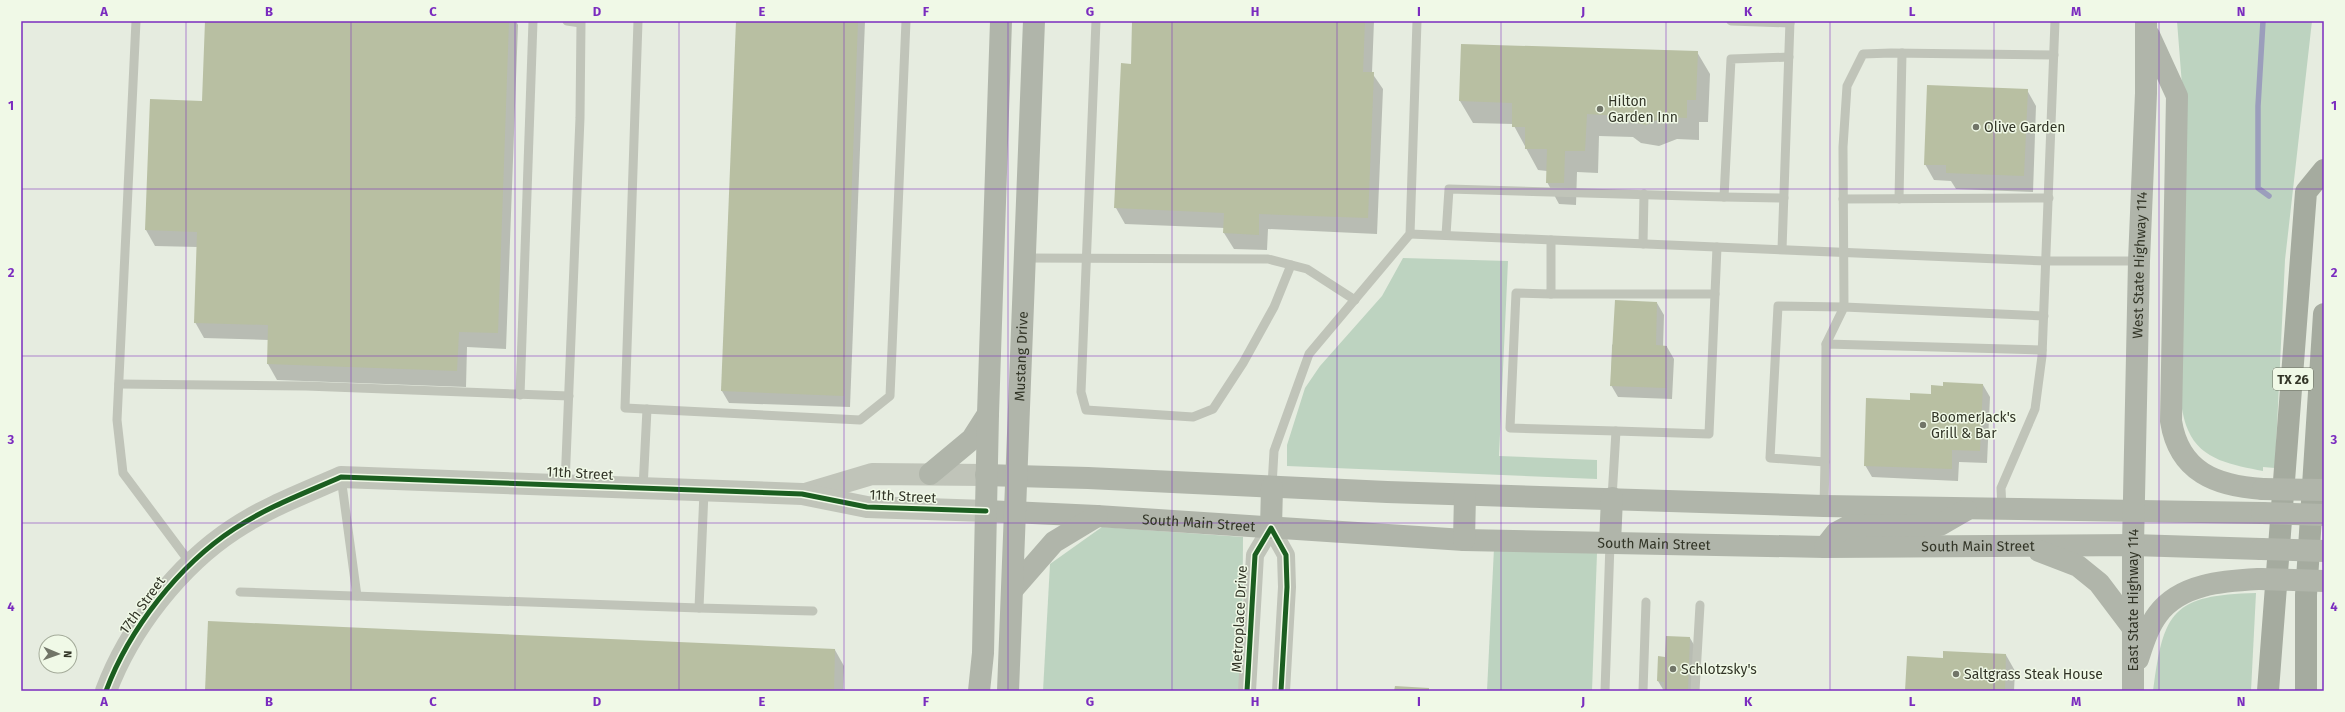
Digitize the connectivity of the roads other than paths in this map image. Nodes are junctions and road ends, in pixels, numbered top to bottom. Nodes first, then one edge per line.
1 (136, 21) edge
2 (533, 21) edge
3 (567, 21) edge
4 (638, 21) edge
5 (906, 21) edge
6 (1001, 21) edge
7 (1034, 21) edge
8 (1096, 21) edge
9 (1417, 21) edge
10 (1731, 21) edge
11 (2055, 21) edge
12 (581, 22) edge
13 (1790, 22) edge
14 (2146, 25) edge
15 (1902, 53) junction
16 (2054, 55) junction
17 (1789, 57) junction
18 (2324, 170) edge
19 (1644, 194) junction
20 (1724, 197) junction
21 (1784, 198) junction
22 (2049, 198) junction
23 (1844, 199) junction
24 (1899, 199) junction
25 (1410, 234) junction
26 (1446, 235) junction
27 (1551, 240) junction
28 (1643, 244) junction
29 (1717, 247) junction
30 (1782, 249) junction
31 (1844, 252) junction
32 (1025, 258) junction
33 (1087, 258) junction
34 (2046, 261) junction
35 (2139, 261) junction
36 (1291, 265) junction
37 (1550, 294) junction
38 (1715, 294) junction
39 (1355, 300) junction
40 (1844, 307) junction
41 (2324, 314) edge
42 (2044, 316) junction
43 (1826, 344) junction
44 (2042, 350) junction
45 (119, 384) junction
46 (520, 395) junction
47 (569, 396) junction
48 (647, 409) junction
49 (988, 414) junction
50 (1616, 431) junction
51 (1825, 462) junction
52 (930, 474) junction
53 (986, 475) junction
54 (1017, 476) junction
55 (341, 477) junction
56 (565, 485) junction
57 (1272, 487) junction
58 (643, 489) junction
59 (2324, 490) edge
60 (704, 492) junction
61 (802, 494) junction
62 (1465, 495) junction
63 (1612, 498) junction
64 (1824, 506) junction
65 (2002, 509) junction
66 (1966, 510) junction
67 (2134, 510) junction
68 (986, 512) junction
69 (1016, 512) junction
70 (2324, 515) edge
71 (1097, 516) junction
72 (1271, 528) junction
73 (1464, 540) junction
74 (1610, 543) junction
75 (2133, 545) junction
76 (2026, 546) junction
77 (1825, 547) junction
78 (2324, 551) edge
79 (193, 562) junction
80 (2324, 581) edge
81 (1012, 588) junction
82 (240, 592) dead end
83 (357, 596) junction
84 (1646, 602) dead end
85 (1700, 605) dead end
86 (699, 608) junction
87 (813, 611) dead end
88 (2132, 628) junction
89 (2133, 681) edge
90 (106, 691) edge
91 (979, 691) edge
92 (1008, 691) edge
93 (1247, 691) edge
94 (1281, 691) edge
95 (1605, 691) edge
96 (1643, 691) edge
97 (1695, 691) edge
98 (2268, 691) edge
99 (2306, 691) edge

1 - 45 lane
2 - 46 lane
3 - 12 lane
4 - 48 lane
5 - 48 lane
6 - 49 main road
7 - 32 main road, Mustang Drive
8 - 33 lane
9 - 25 lane
10 - 13 lane
11 - 16 lane
12 - 47 lane
13 - 17 lane
14 - 35 main road, West State Highway 114
14 - 59 main road, bridge
15 - 16 lane
15 - 23 lane
15 - 24 lane
16 - 22 lane
17 - 20 lane
17 - 21 lane
18 - 98 highway, TX 26
19 - 20 lane
19 - 26 lane
19 - 28 lane
20 - 21 lane
21 - 30 lane
22 - 24 lane
22 - 34 lane
23 - 24 lane
23 - 31 lane
25 - 26 lane
25 - 39 lane
26 - 27 lane
27 - 28 lane
27 - 37 lane
28 - 29 lane
29 - 30 lane
29 - 38 lane
30 - 31 lane
31 - 34 lane
31 - 40 lane
32 - 33 lane
32 - 54 main road, Mustang Drive
33 - 36 lane
33 - 36 lane
34 - 35 lane
34 - 42 lane
35 - 67 main road, West State Highway 114
36 - 39 lane
37 - 38 lane
37 - 50 lane
38 - 50 lane
39 - 57 lane
40 - 42 lane
40 - 43 lane
40 - 51 lane
41 - 99 highway
42 - 44 lane
43 - 44 lane
43 - 51 lane
44 - 65 lane
45 - 46 lane
45 - 79 lane
46 - 47 lane
47 - 56 lane
48 - 58 lane
49 - 52 main road
49 - 53 main road
50 - 63 lane
51 - 64 lane
52 - 53 street, 11th Street
52 - 61 street, 11th Street
53 - 54 main road
53 - 68 main road
54 - 57 main road
54 - 69 main road, Mustang Drive
55 - 56 street, 11th Street
55 - 79 street, 11th Street
55 - 83 lane
56 - 58 street, 11th Street
57 - 62 main road
57 - 72 main road
58 - 60 street, 11th Street
60 - 61 street, 11th Street
60 - 86 lane
61 - 68 street, 11th Street
62 - 63 main road
62 - 73 main road
63 - 64 main road
63 - 74 main road
64 - 66 main road
65 - 66 main road
65 - 67 main road
66 - 77 main road
67 - 70 main road, bridge
67 - 75 main road, East State Highway 114
68 - 69 main road, South Main Street
68 - 91 main road
69 - 71 main road, South Main Street
69 - 81 main road, Mustang Drive
71 - 72 main road, South Main Street
71 - 81 main road
72 - 73 main road, South Main Street
72 - 93 street, Metroplace Drive
72 - 94 street
73 - 74 main road, South Main Street
74 - 77 main road, South Main Street
74 - 95 lane
75 - 76 main road, South Main Street
75 - 78 main road, South Main Street, bridge
75 - 88 main road, East State Highway 114
76 - 77 main road, South Main Street
76 - 88 main road
79 - 90 street, 17th Street
80 - 89 main road, bridge
81 - 92 main road, Mustang Drive
82 - 83 lane
83 - 86 lane
84 - 96 lane
85 - 97 lane
86 - 87 lane
88 - 89 main road, East State Highway 114

